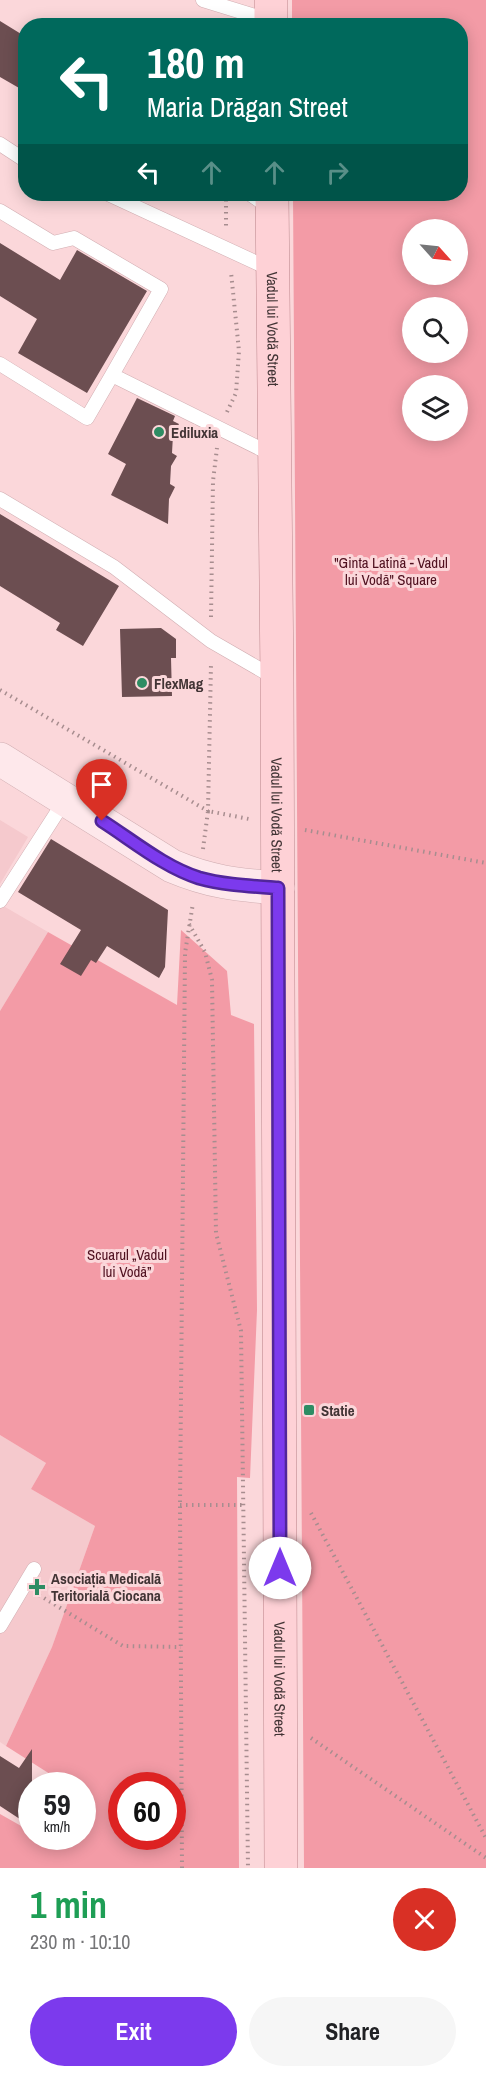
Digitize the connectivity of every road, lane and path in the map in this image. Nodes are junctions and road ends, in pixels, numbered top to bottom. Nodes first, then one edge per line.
1 (203, 0) edge
2 (271, 15) edge
3 (0, 144) edge
4 (18, 156) edge
5 (123, 201) edge
6 (226, 201) edge
7 (265, 201) edge
8 (0, 211) edge
9 (228, 249) junction
10 (272, 270) junction
11 (0, 364) edge
12 (112, 375) junction
13 (219, 430) junction
14 (273, 455) junction
15 (0, 499) edge
16 (211, 641) junction
17 (277, 679) junction
18 (0, 690) edge
19 (0, 759) edge
20 (66, 798) junction
21 (208, 811) junction
22 (252, 820) dead end
23 (301, 829) dead end
24 (486, 863) edge
25 (199, 878) junction
26 (278, 888) junction
27 (0, 901) edge
28 (189, 923) junction
29 (244, 1504) junction
30 (180, 1505) junction
31 (309, 1509) dead end
32 (34, 1569) dead end
33 (24, 1586) junction
34 (0, 1626) edge
35 (181, 1647) junction
36 (306, 1735) dead end
37 (486, 1838) edge
38 (486, 1858) edge
39 (182, 1868) edge
40 (248, 1868) edge
41 (281, 1868) edge

1 - 2 lane
3 - 4 lane
5 - 9 lane
6 - 9 path
7 - 10 main road, Vadul lui Vodă Street
8 - 12 lane
9 - 10 lane
9 - 13 path
10 - 14 main road, Vadul lui Vodă Street
11 - 12 lane
12 - 13 lane
13 - 14 lane
13 - 16 path
14 - 17 main road, Vadul lui Vodă Street
15 - 16 lane
16 - 17 lane
16 - 21 path
17 - 26 main road, Vadul lui Vodă Street
18 - 21 path
19 - 20 main road
20 - 25 main road
20 - 27 lane
21 - 22 path
21 - 25 path
23 - 24 path
25 - 26 main road
25 - 28 path
26 - 41 main road, Vadul lui Vodă Street
28 - 29 path
28 - 30 path
29 - 30 path
29 - 40 path
30 - 35 path
31 - 37 path
32 - 33 lane
33 - 34 lane
33 - 35 path
35 - 39 path
36 - 38 path

